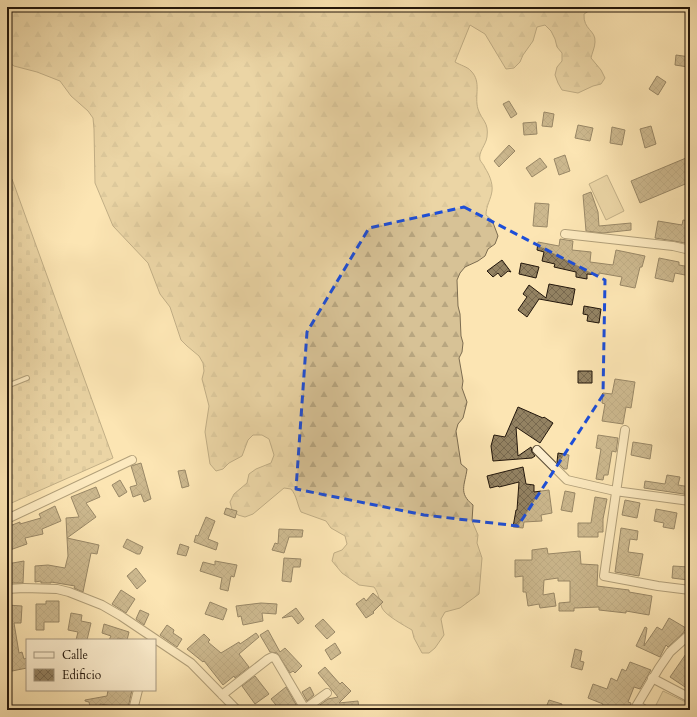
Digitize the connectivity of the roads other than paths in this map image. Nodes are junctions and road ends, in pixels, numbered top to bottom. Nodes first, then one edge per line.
1 (565, 234) dead end
2 (690, 250) edge
3 (27, 378) dead end
4 (7, 386) edge
5 (625, 430) dead end
6 (537, 450) dead end
7 (132, 460) dead end
8 (615, 491) junction
9 (690, 501) edge
10 (7, 519) edge
11 (7, 589) edge
12 (690, 590) edge
13 (690, 634) edge
14 (149, 638) edge
15 (156, 642) edge
16 (652, 678) junction
17 (138, 691) edge
18 (327, 693) dead end
19 (222, 694) junction
20 (690, 698) edge
21 (7, 705) edge
22 (636, 708) edge
23 (304, 709) edge
24 (8, 710) edge
25 (134, 710) edge
26 (237, 710) edge
27 (645, 710) edge

1 - 2 street
3 - 4 lane
5 - 8 street
6 - 8 street
7 - 10 street
8 - 9 street
8 - 12 street
11 - 14 street
13 - 16 street
15 - 19 street
16 - 20 street
16 - 22 street
17 - 25 street
18 - 23 street
19 - 23 street
19 - 26 street
21 - 24 street
22 - 27 street

